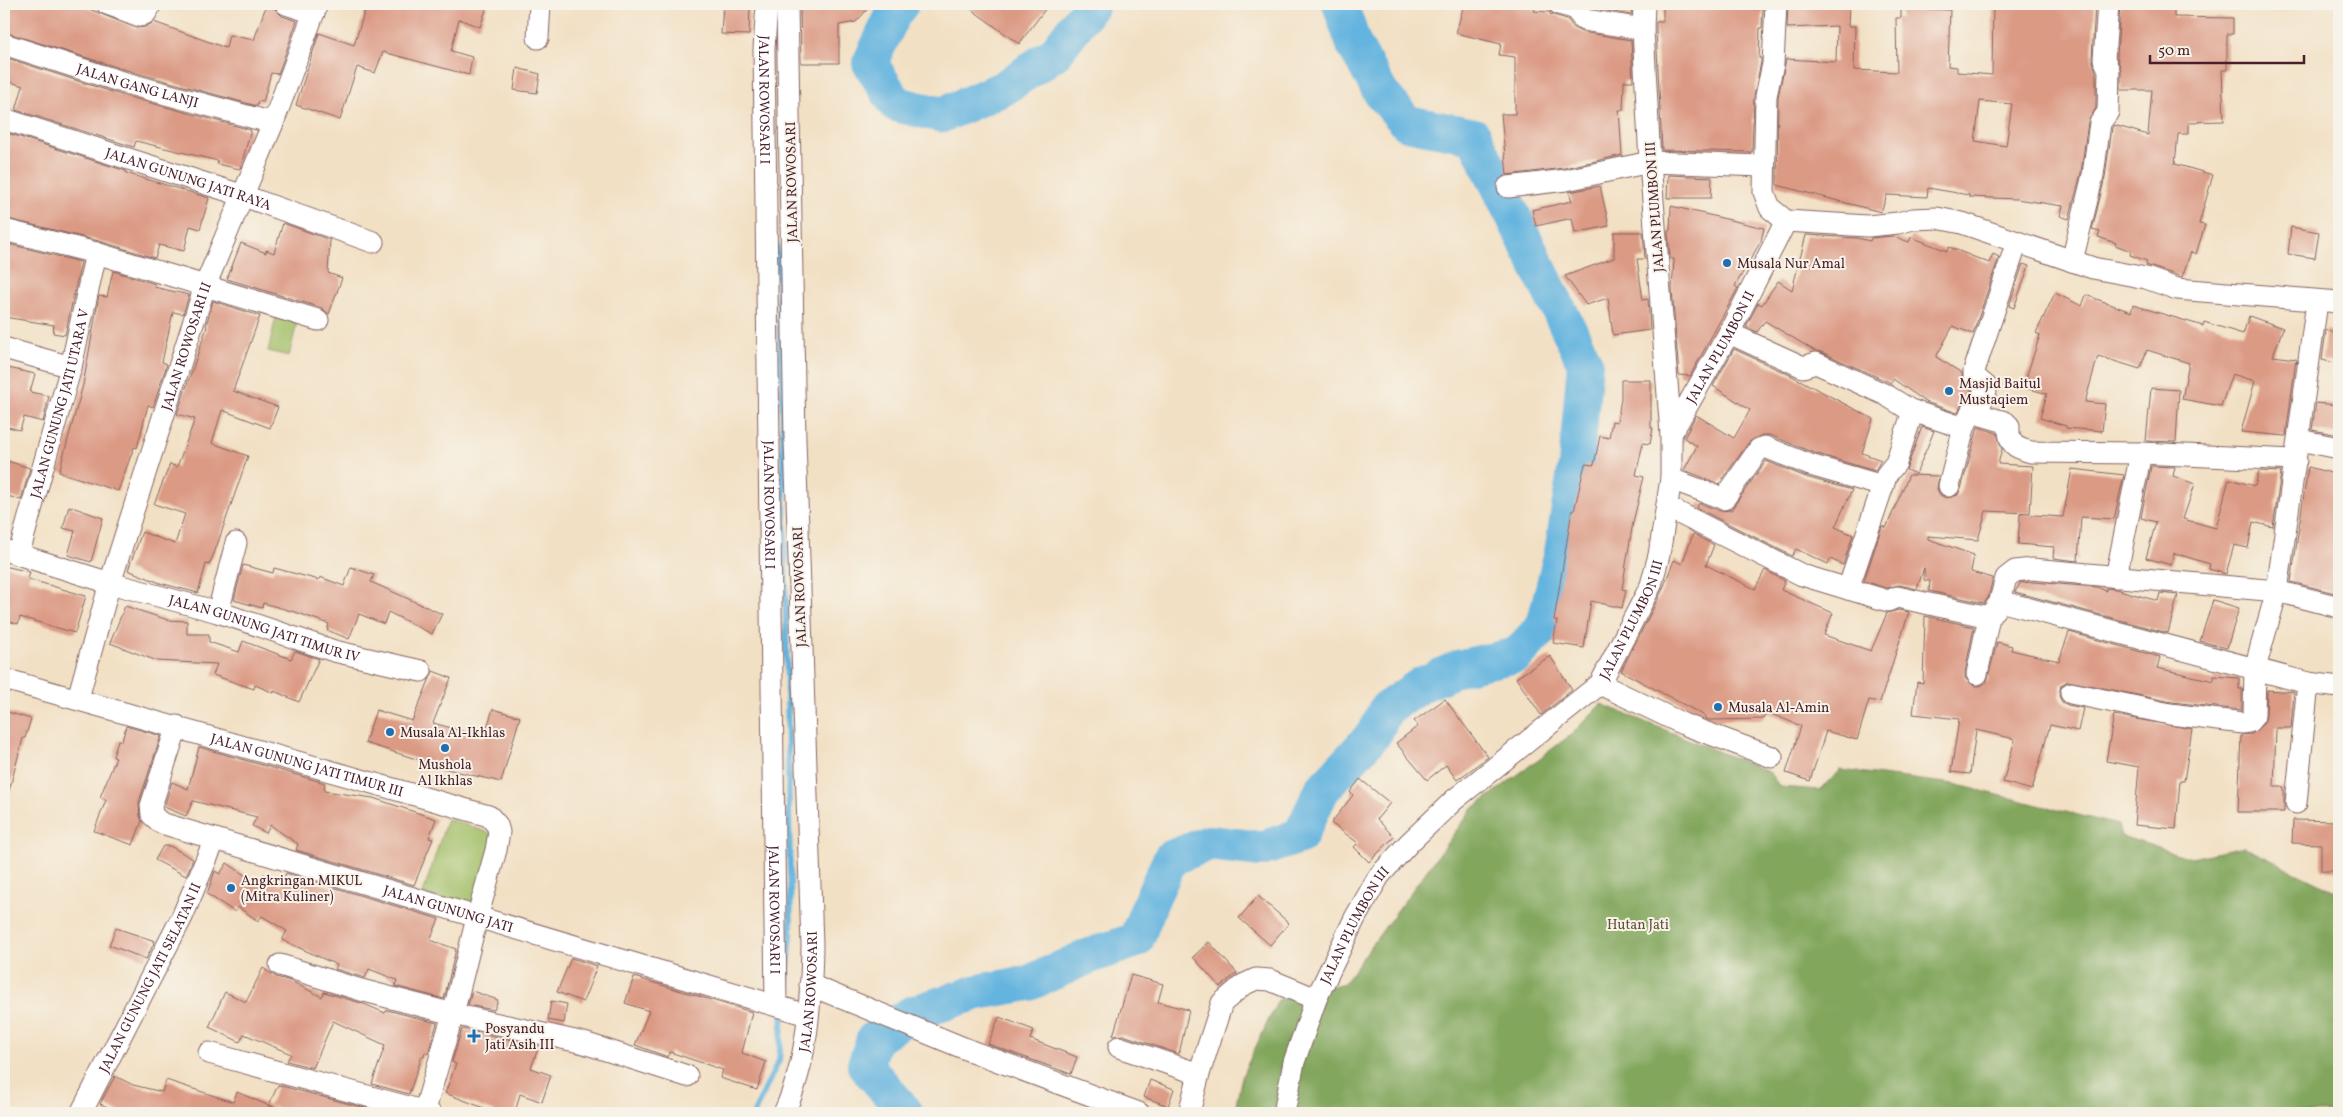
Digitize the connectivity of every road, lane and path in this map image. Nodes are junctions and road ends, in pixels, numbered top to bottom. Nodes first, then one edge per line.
1 (107, 4) edge
2 (151, 4) edge
3 (286, 4) edge
4 (540, 4) edge
5 (767, 4) edge
6 (788, 4) edge
7 (1559, 4) edge
8 (1644, 4) edge
9 (1776, 4) edge
10 (2108, 4) edge
11 (315, 8) edge
12 (1643, 29) junction
13 (538, 38) dead end
14 (4, 44) edge
15 (788, 56) joint
16 (4, 119) edge
17 (273, 123) junction
18 (1650, 162) junction
19 (1764, 166) junction
20 (1508, 188) dead end
21 (241, 195) junction
22 (1786, 221) junction
23 (4, 230) edge
24 (373, 242) dead end
25 (2017, 242) junction
26 (96, 253) junction
27 (2072, 261) junction
28 (205, 286) junction
29 (2317, 302) junction
30 (2339, 302) edge
31 (318, 320) dead end
32 (1729, 334) junction
33 (4, 348) edge
34 (71, 367) junction
35 (1913, 411) junction
36 (1970, 420) junction
37 (1671, 434) junction
38 (2339, 448) edge
39 (2297, 450) junction
40 (2141, 453) junction
41 (1671, 479) junction
42 (1883, 486) junction
43 (1949, 486) dead end
44 (1667, 507) junction
45 (236, 543) dead end
46 (11, 551) edge
47 (2116, 577) junction
48 (110, 582) junction
49 (1848, 589) junction
50 (2277, 591) junction
51 (2339, 607) edge
52 (1994, 609) junction
53 (218, 612) junction
54 (2255, 668) junction
55 (420, 671) dead end
56 (1977, 674) dead end
57 (4, 679) edge
58 (2308, 683) junction
59 (1600, 684) junction
60 (2339, 687) edge
61 (2071, 693) dead end
62 (78, 698) junction
63 (177, 726) junction
64 (1772, 757) dead end
65 (2296, 803) dead end
66 (215, 839) junction
67 (477, 918) junction
68 (280, 965) dead end
69 (810, 985) junction
70 (1316, 999) junction
71 (788, 1009) junction
72 (453, 1014) junction
73 (1118, 1047) dead end
74 (209, 1054) dead end
75 (1199, 1074) junction
76 (687, 1076) dead end
77 (85, 1112) edge
78 (426, 1113) edge
79 (784, 1113) edge
80 (1139, 1113) edge
81 (1189, 1113) edge
82 (1284, 1113) edge

1 - 2 street
3 - 11 street
4 - 13 street
5 - 71 street, JALAN ROWOSARI I
6 - 15 street, JALAN ROWOSARI I
7 - 12 street
8 - 12 street, JALAN PLUMBON III
9 - 19 street
10 - 27 street
11 - 17 street, JALAN ROWOSARI II
12 - 18 street, JALAN PLUMBON III
14 - 17 street, JALAN GANG LANJI
15 - 69 street, JALAN ROWOSARI
16 - 21 street, JALAN GUNUNG JATI RAYA
17 - 21 street, JALAN ROWOSARI II
18 - 19 street
18 - 20 street
18 - 37 street, JALAN PLUMBON III
19 - 22 street
21 - 24 street, JALAN GUNUNG JATI RAYA
21 - 28 street, JALAN ROWOSARI II
22 - 25 street
22 - 32 street, JALAN PLUMBON II
23 - 26 street
25 - 27 street
25 - 36 street
26 - 28 street
26 - 34 street, JALAN GUNUNG JATI UTARA V
27 - 29 street
28 - 31 street
28 - 48 street, JALAN ROWOSARI II
29 - 30 street
29 - 39 street
32 - 35 street
32 - 37 street, JALAN PLUMBON II
33 - 34 street
34 - 46 street, JALAN GUNUNG JATI UTARA V
35 - 36 street
35 - 42 street
36 - 40 street
36 - 43 street
37 - 41 street, JALAN PLUMBON III
38 - 39 street
39 - 40 street
39 - 50 street
40 - 47 street
41 - 42 street
41 - 44 street, JALAN PLUMBON III
42 - 49 street
44 - 49 street
44 - 59 street, JALAN PLUMBON III
45 - 53 street
46 - 48 street, JALAN GUNUNG JATI TIMUR IV
47 - 50 street
47 - 52 street
48 - 53 street, JALAN GUNUNG JATI TIMUR IV
48 - 62 street, JALAN ROWOSARI II
49 - 52 street
50 - 51 street
50 - 54 street
52 - 54 street
52 - 56 street
53 - 55 street, JALAN GUNUNG JATI TIMUR IV
54 - 58 street
54 - 61 street
57 - 62 street, JALAN GUNUNG JATI TIMUR III
58 - 60 street
58 - 65 street
59 - 64 street
59 - 70 street, JALAN PLUMBON III
62 - 63 street, JALAN GUNUNG JATI TIMUR III
63 - 66 street, JALAN GUNUNG JATI
63 - 67 street, JALAN GUNUNG JATI TIMUR III
66 - 67 street, JALAN GUNUNG JATI
66 - 77 street, JALAN GUNUNG JATI SELATAN II
67 - 71 street, JALAN GUNUNG JATI
67 - 72 street
68 - 72 street
69 - 71 street, JALAN ROWOSARI
69 - 80 street
70 - 75 street
70 - 82 street, JALAN PLUMBON III
71 - 79 street, JALAN ROWOSARI
72 - 76 street
72 - 78 street
73 - 75 street
74 - 78 street
75 - 81 street

